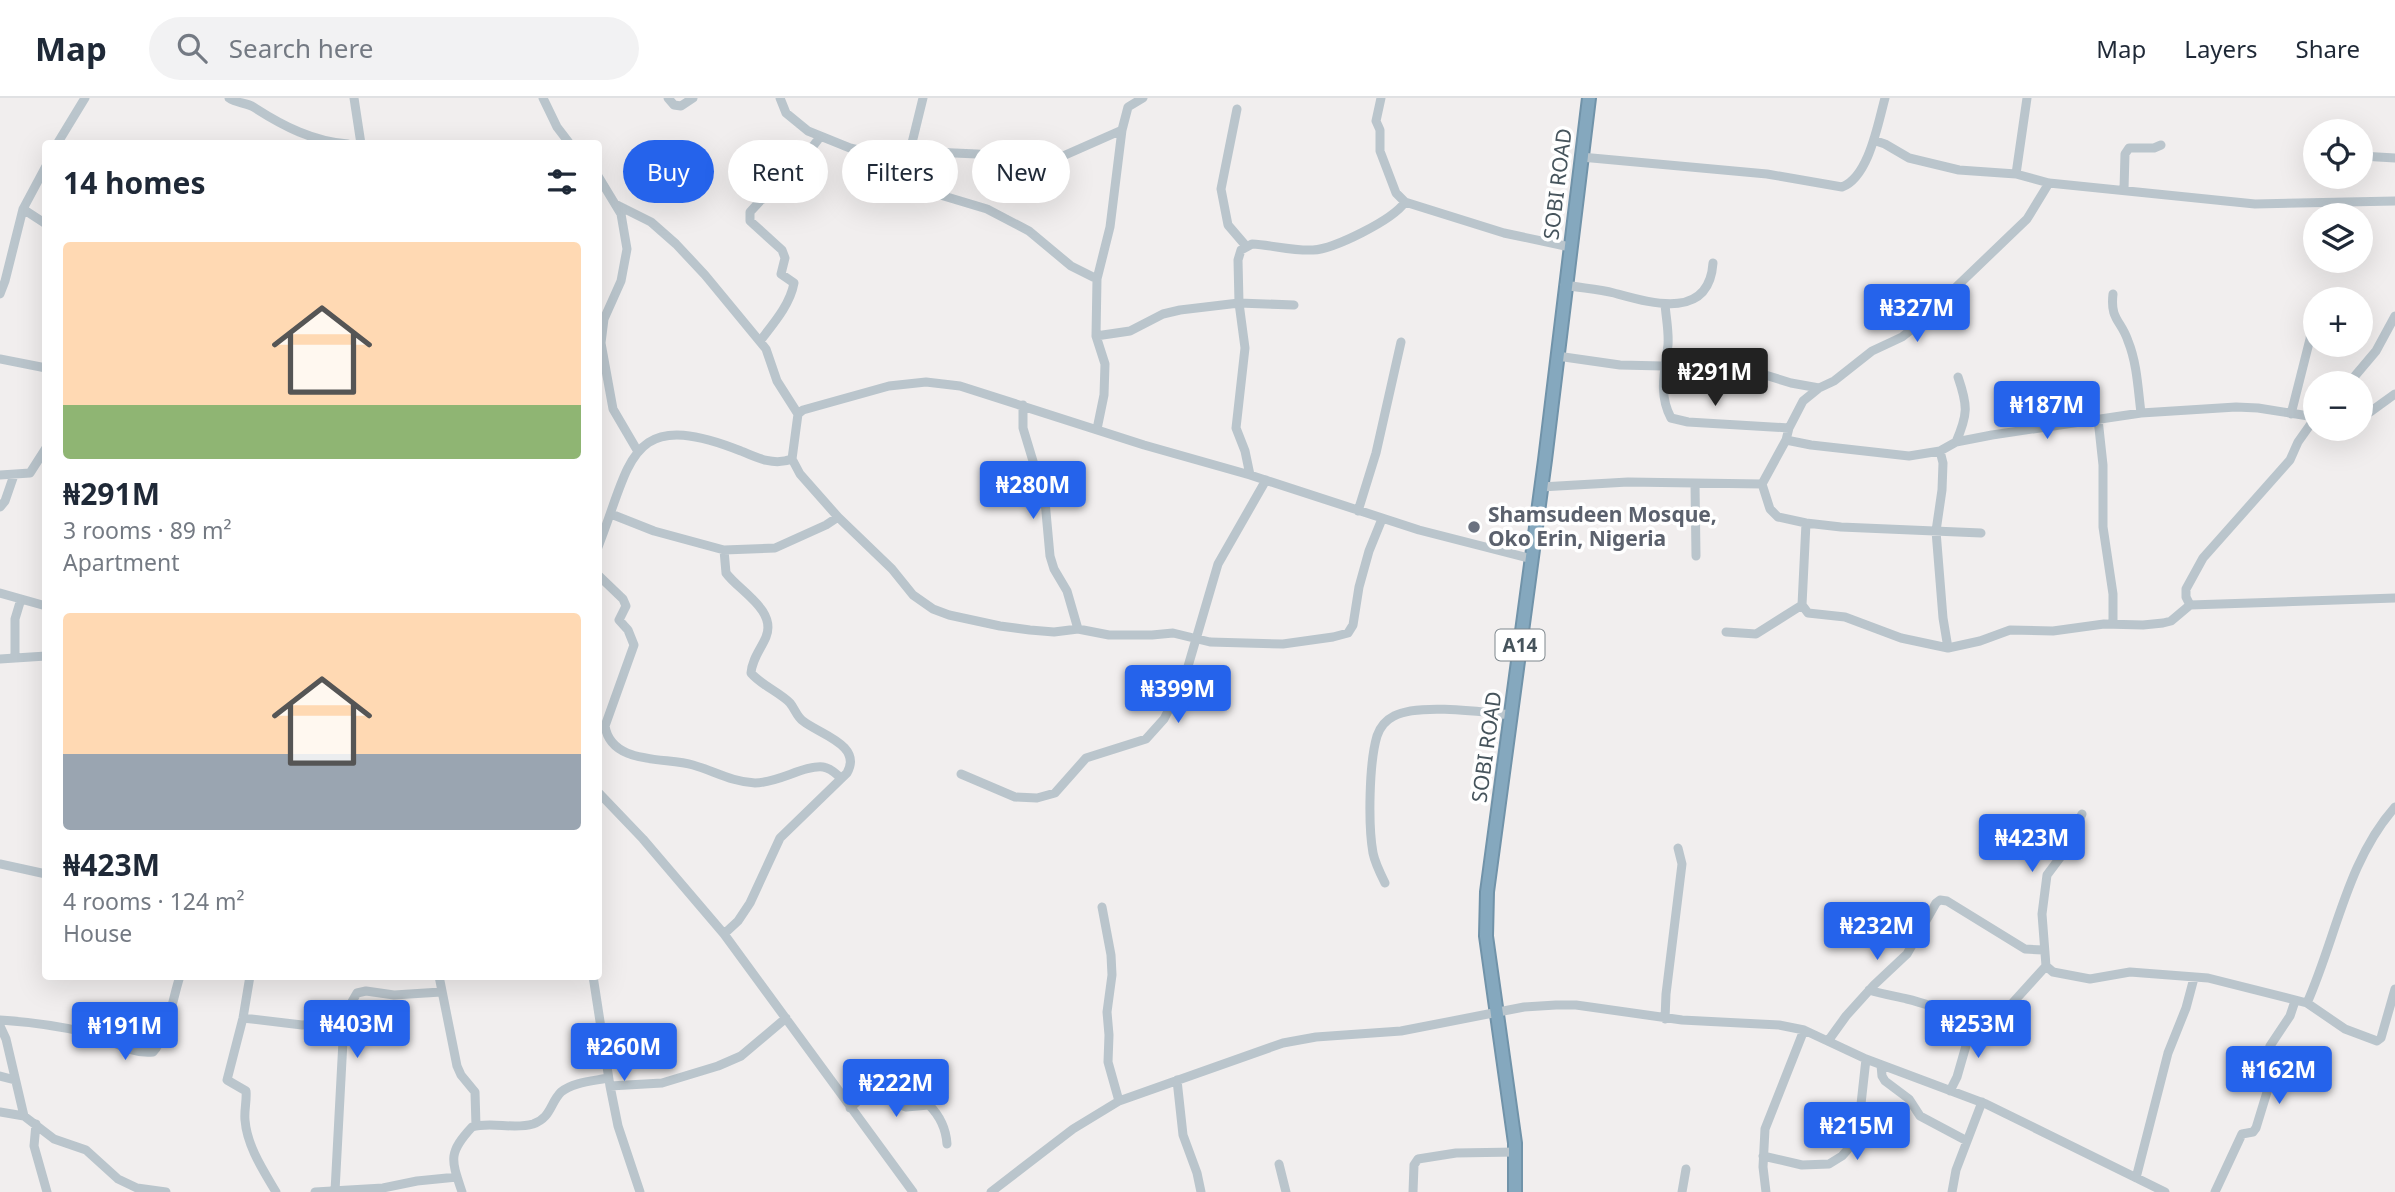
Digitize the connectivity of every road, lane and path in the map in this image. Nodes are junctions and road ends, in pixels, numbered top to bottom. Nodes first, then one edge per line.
1 (85, 98) edge
2 (229, 98) edge
3 (354, 98) edge
4 (543, 98) edge
5 (668, 98) edge
6 (693, 98) edge
7 (780, 98) edge
8 (923, 98) edge
9 (1143, 98) edge
10 (1381, 98) edge
11 (1589, 98) edge
12 (1885, 98) edge
13 (2027, 98) edge
14 (1237, 109) dead end
15 (1122, 130) junction
16 (820, 137) junction
17 (59, 140) edge
18 (323, 140) edge
19 (360, 140) edge
20 (567, 140) edge
21 (913, 140) edge
22 (1876, 141) junction
23 (842, 145) edge
24 (2161, 145) dead end
25 (958, 153) edge
26 (1581, 157) junction
27 (2373, 157) edge
28 (2395, 158) edge
29 (42, 173) edge
30 (2017, 174) junction
31 (602, 182) edge
32 (2049, 183) junction
33 (2124, 190) junction
34 (958, 200) edge
35 (2395, 201) edge
36 (1405, 202) junction
37 (617, 205) junction
38 (23, 209) junction
39 (42, 221) edge
40 (1246, 246) junction
41 (1570, 247) junction
42 (1713, 263) dead end
43 (1097, 279) junction
44 (1565, 285) junction
45 (0, 293) edge
46 (2113, 294) dead end
47 (1239, 303) junction
48 (1665, 304) junction
49 (1294, 305) dead end
50 (2395, 316) edge
51 (602, 326) edge
52 (1096, 336) junction
53 (760, 341) junction
54 (1401, 342) dead end
55 (602, 348) edge
56 (1557, 356) junction
57 (2305, 357) edge
58 (0, 359) edge
59 (1663, 366) junction
60 (42, 367) edge
61 (2360, 371) edge
62 (1958, 377) dead end
63 (1819, 388) junction
64 (2395, 394) edge
65 (1023, 405) junction
66 (2373, 410) edge
67 (2141, 413) junction
68 (799, 414) junction
69 (2291, 414) junction
70 (2303, 416) edge
71 (2098, 419) junction
72 (1789, 428) junction
73 (1097, 429) junction
74 (2303, 435) edge
75 (1786, 440) junction
76 (1956, 442) junction
77 (637, 450) junction
78 (1940, 451) junction
79 (42, 454) edge
80 (792, 459) junction
81 (0, 475) edge
82 (14, 475) junction
83 (1250, 475) junction
84 (1266, 480) junction
85 (1695, 483) junction
86 (1762, 484) junction
87 (1541, 487) junction
88 (0, 507) edge
89 (1358, 511) junction
90 (611, 514) junction
91 (838, 517) junction
92 (1382, 519) junction
93 (1806, 523) junction
94 (1936, 531) junction
95 (1981, 533) dead end
96 (602, 537) edge
97 (724, 550) junction
98 (1696, 556) dead end
99 (1532, 559) junction
100 (602, 579) edge
101 (0, 593) edge
102 (2395, 598) edge
103 (21, 599) junction
104 (42, 605) edge
105 (1802, 605) junction
106 (2190, 605) junction
107 (2113, 624) junction
108 (1078, 629) junction
109 (1726, 632) dead end
110 (1195, 637) junction
111 (1948, 648) junction
112 (42, 656) edge
113 (15, 658) junction
114 (0, 660) edge
115 (1511, 715) junction
116 (961, 774) dead end
117 (842, 778) junction
118 (602, 796) edge
119 (2395, 807) edge
120 (2082, 814) dead end
121 (1678, 848) dead end
122 (0, 864) edge
123 (42, 873) edge
124 (1385, 883) dead end
125 (1102, 907) dead end
126 (724, 934) junction
127 (2043, 950) junction
128 (2046, 966) junction
129 (2194, 978) junction
130 (179, 980) edge
131 (249, 980) edge
132 (440, 980) edge
133 (594, 980) edge
134 (2395, 989) edge
135 (1869, 990) junction
136 (441, 992) junction
137 (2295, 1001) junction
138 (2307, 1003) junction
139 (1496, 1013) junction
140 (243, 1018) junction
141 (786, 1018) junction
142 (1975, 1018) junction
143 (1665, 1019) junction
144 (0, 1020) edge
145 (344, 1022) junction
146 (0, 1026) edge
147 (1804, 1030) junction
148 (1828, 1041) junction
149 (1866, 1059) junction
150 (1881, 1065) junction
151 (0, 1076) edge
152 (15, 1080) junction
153 (1177, 1080) junction
154 (609, 1082) junction
155 (1950, 1091) junction
156 (1119, 1101) junction
157 (1982, 1102) junction
158 (850, 1108) junction
159 (0, 1112) edge
160 (24, 1116) junction
161 (36, 1124) junction
162 (476, 1126) junction
163 (1968, 1142) junction
164 (947, 1144) dead end
165 (1516, 1152) junction
166 (1763, 1156) junction
167 (1279, 1164) dead end
168 (1686, 1169) dead end
169 (457, 1177) junction
170 (2136, 1178) junction
171 (118, 1179) junction
172 (2144, 1187) edge
173 (335, 1191) edge
174 (361, 1191) edge
175 (47, 1192) edge
176 (116, 1192) edge
177 (166, 1192) edge
178 (276, 1192) edge
179 (315, 1192) edge
180 (461, 1192) edge
181 (640, 1192) edge
182 (913, 1192) edge
183 (991, 1192) edge
184 (1201, 1192) edge
185 (1286, 1192) edge
186 (1413, 1192) edge
187 (1515, 1192) edge
188 (1682, 1192) edge
189 (1766, 1192) edge
190 (1952, 1192) edge
191 (2165, 1192) edge
192 (2215, 1192) edge

1 - 17 street
2 - 18 street
3 - 19 street
4 - 20 street
5 - 6 street
7 - 16 street
8 - 21 street
9 - 15 street
10 - 36 street
11 - 26 highway, SOBI ROAD / A14
12 - 22 street
13 - 30 street
14 - 40 street
15 - 25 street
15 - 43 street
16 - 23 street
16 - 53 street
22 - 26 street
22 - 30 street
24 - 33 street
26 - 41 highway, SOBI ROAD / A14
27 - 28 street
29 - 38 street
30 - 32 street
31 - 37 street
32 - 33 street
32 - 63 street
33 - 35 street
34 - 43 street
36 - 40 street
36 - 41 street
37 - 51 street
37 - 53 street
38 - 39 street
38 - 45 street
40 - 47 street
41 - 44 highway, SOBI ROAD / A14
42 - 48 street
43 - 52 street
44 - 48 street
44 - 56 highway, SOBI ROAD / A14
46 - 67 street
47 - 49 street
47 - 52 street
47 - 83 street
48 - 59 street
50 - 61 street
52 - 73 street
53 - 68 street
54 - 89 street
55 - 77 street
56 - 59 street
56 - 87 highway, SOBI ROAD / A14
57 - 69 street
58 - 60 street
59 - 63 street
59 - 72 street
62 - 76 street
63 - 72 street
64 - 66 street
65 - 68 street
65 - 73 street
65 - 108 street
67 - 69 street
67 - 71 street
68 - 80 street
69 - 70 street
71 - 76 street
71 - 107 street
72 - 75 street
73 - 83 street
74 - 106 street
75 - 78 street
75 - 86 street
76 - 78 street
77 - 80 street
77 - 90 street
78 - 94 street
79 - 82 street
80 - 91 street
81 - 82 street
82 - 88 street
83 - 84 street
84 - 89 street
84 - 110 street
85 - 86 street
85 - 87 street
85 - 98 street
86 - 93 street
87 - 99 highway, SOBI ROAD / A14
89 - 92 street
90 - 96 street
90 - 97 street
91 - 97 street
91 - 108 street
92 - 99 street
92 - 110 street
93 - 94 street
93 - 105 street
94 - 95 street
94 - 111 street
97 - 117 street
99 - 115 highway, SOBI ROAD / A14
100 - 117 street
101 - 103 street
102 - 106 street
103 - 104 street
103 - 113 street
105 - 109 street
105 - 111 street
106 - 107 street
107 - 111 street
108 - 110 street
110 - 116 street
112 - 113 street
113 - 114 street
115 - 124 street
115 - 139 highway, SOBI ROAD / A14
117 - 126 street
118 - 126 street
119 - 138 street
120 - 127 street
121 - 143 street
122 - 123 street
125 - 156 street
126 - 141 street
127 - 128 street
127 - 135 street
128 - 129 street
128 - 142 street
129 - 137 street
129 - 170 street
130 - 144 street
131 - 140 street
132 - 136 street
133 - 154 street
134 - 138 street
135 - 142 street
135 - 148 street
136 - 145 street
136 - 162 street
137 - 138 street
137 - 192 street
139 - 143 street
139 - 153 street
139 - 165 highway, SOBI ROAD / A14
140 - 145 street
140 - 178 street
141 - 154 street
141 - 158 street
142 - 155 street
143 - 147 street
145 - 173 street
146 - 152 street
147 - 148 street
147 - 166 street
148 - 149 street
149 - 150 street
149 - 166 street
150 - 155 street
150 - 163 street
151 - 152 street
152 - 160 street
153 - 156 street
153 - 184 street
154 - 162 street
154 - 181 street
155 - 157 street
156 - 183 street
157 - 163 street
157 - 170 street
158 - 164 street
158 - 182 street
159 - 160 street
160 - 161 street
161 - 171 street
161 - 175 street
162 - 169 street
163 - 190 street
165 - 186 street
165 - 187 highway, SOBI ROAD / A14
166 - 189 street
167 - 185 street
168 - 188 street
169 - 174 street
169 - 180 street
170 - 172 street
171 - 176 street
171 - 177 street
172 - 191 street
173 - 174 street
173 - 179 street

